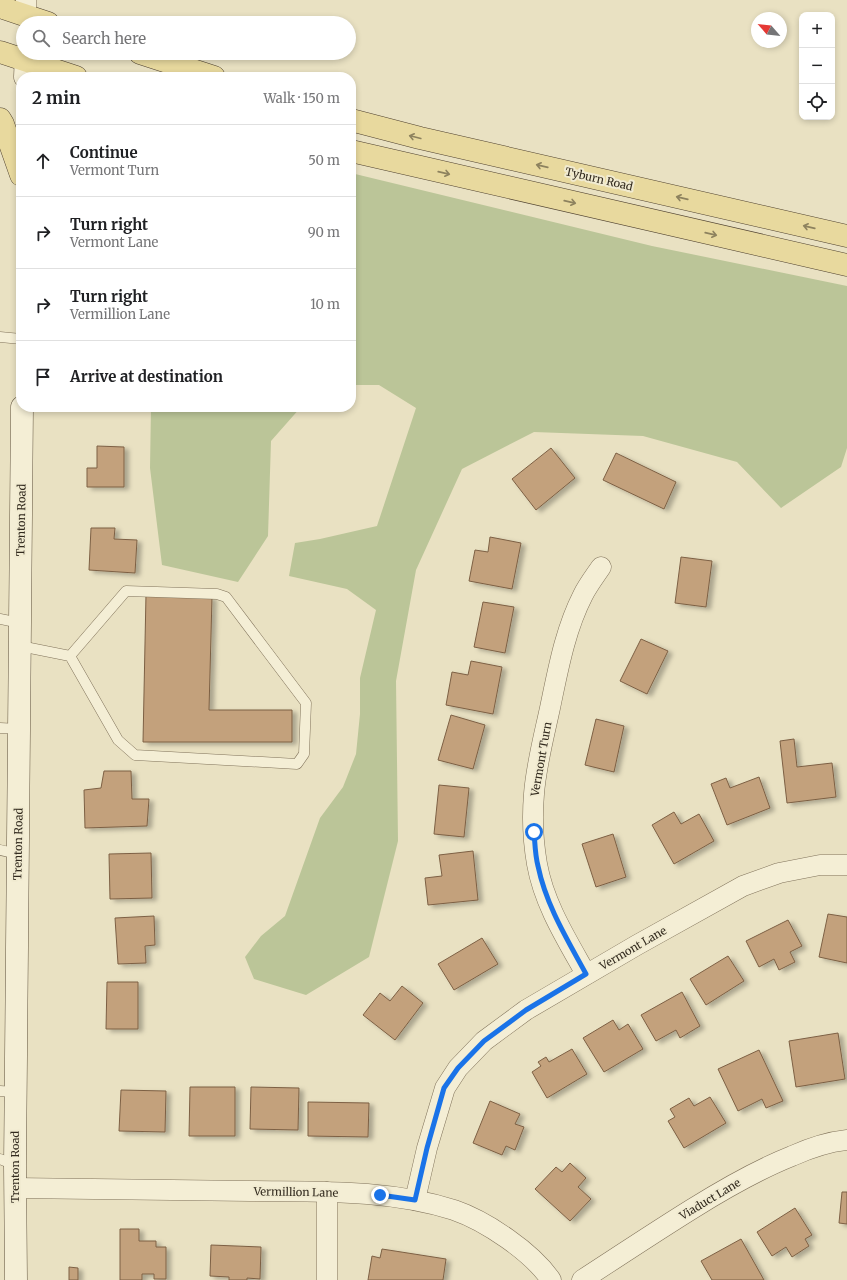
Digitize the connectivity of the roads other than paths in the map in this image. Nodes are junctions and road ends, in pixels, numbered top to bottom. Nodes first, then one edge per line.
1 (0, 7) edge
2 (26, 13) edge
3 (0, 52) edge
4 (16, 59) edge
5 (162, 60) edge
6 (26, 64) edge
7 (57, 72) edge
8 (199, 72) edge
9 (0, 119) edge
10 (356, 121) edge
11 (356, 152) edge
12 (16, 162) edge
13 (847, 236) edge
14 (847, 265) edge
15 (0, 337) edge
16 (16, 339) edge
17 (22, 412) edge
18 (601, 567) dead end
19 (10, 621) edge
20 (20, 646) junction
21 (70, 656) junction
22 (10, 729) edge
23 (9, 852) edge
24 (847, 865) edge
25 (586, 974) junction
26 (8, 1092) edge
27 (847, 1140) edge
28 (7, 1162) edge
29 (15, 1188) junction
30 (328, 1192) junction
31 (415, 1200) junction
32 (16, 1280) edge
33 (327, 1280) edge
34 (551, 1280) edge
35 (582, 1280) edge

1 - 2 main road
3 - 4 main road
5 - 8 main road
6 - 7 main road
9 - 12 main road
13 -> 10 main road, Tyburn Road
11 -> 14 main road
15 - 16 lane
17 - 19 main road, Trenton Road
18 - 25 street, Vermont Turn
19 - 20 main road, Trenton Road
20 - 21 lane
20 - 22 main road, Trenton Road
21 - 21 lane
22 - 23 main road, Trenton Road
23 - 26 main road, Trenton Road
24 - 25 street, Vermont Lane
25 - 31 street, Vermont Lane
26 - 28 main road, Trenton Road
27 - 35 street, Viaduct Lane
28 - 29 main road, Trenton Road
29 - 30 street, Vermillion Lane
29 - 32 main road, Trenton Road
30 - 31 street, Vermillion Lane
30 - 33 street
31 - 34 street, Vermillion Lane

